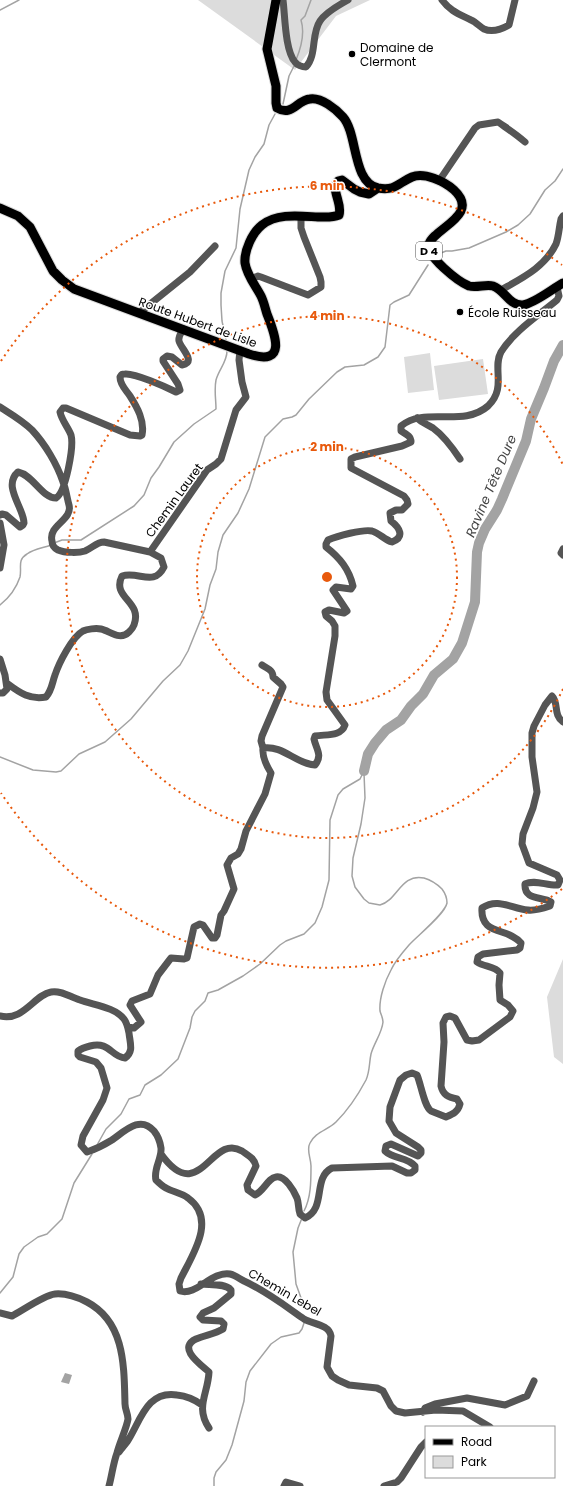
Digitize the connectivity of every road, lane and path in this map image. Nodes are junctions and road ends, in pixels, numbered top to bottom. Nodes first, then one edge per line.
1 (276, 0) edge
2 (283, 0) edge
3 (348, 0) edge
4 (442, 0) edge
5 (515, 0) edge
6 (525, 142) dead end
7 (439, 181) junction
8 (378, 188) junction
9 (0, 208) edge
10 (301, 216) junction
11 (563, 216) edge
12 (215, 246) dead end
13 (251, 279) junction
14 (560, 285) edge
15 (501, 290) junction
16 (139, 313) junction
17 (183, 329) junction
18 (240, 350) junction
19 (0, 407) edge
20 (417, 418) junction
21 (460, 459) dead end
22 (64, 483) junction
23 (0, 515) edge
24 (0, 523) edge
25 (563, 549) edge
26 (150, 552) junction
27 (563, 555) edge
28 (0, 568) edge
29 (0, 659) edge
30 (262, 665) dead end
31 (8, 684) junction
32 (0, 693) edge
33 (563, 722) edge
34 (264, 748) junction
35 (0, 1016) edge
36 (128, 1027) junction
37 (161, 1154) junction
38 (201, 1284) junction
39 (0, 1313) edge
40 (534, 1381) dead end
41 (202, 1405) junction
42 (423, 1412) junction
43 (488, 1426) edge
44 (209, 1428) dead end
45 (425, 1443) edge
46 (116, 1455) junction
47 (109, 1486) edge
48 (284, 1486) edge
49 (300, 1486) edge
50 (384, 1486) edge

1 - 8 main road
2 - 3 street
4 - 5 street
6 - 7 street
7 - 8 main road, D 4
7 - 15 main road, D 4
8 - 10 main road, Route Hubert de Lisle
9 - 16 main road, Route Hubert de Lisle
10 - 13 main road, Route Hubert de Lisle
10 - 13 street
11 - 15 street
12 - 16 street
13 - 18 main road, Route Hubert de Lisle
14 - 15 main road
14 - 20 street
16 - 17 main road, Route Hubert de Lisle
17 - 18 main road, Route Hubert de Lisle
17 - 22 street
18 - 26 street, Chemin Lauret
19 - 22 street
20 - 21 street
20 - 34 street
22 - 23 street
22 - 26 street, Chemin Lauret
24 - 28 street
25 - 27 street
26 - 31 street, Chemin Lauret
29 - 31 street
30 - 34 street
31 - 32 street
33 - 37 street
34 - 36 street
35 - 36 street
36 - 37 street, Chemin Lebel
37 - 38 street, Chemin Lebel
38 - 41 street
38 - 42 street, Chemin Lebel
39 - 46 street
40 - 42 street
41 - 44 street
41 - 46 street
42 - 43 street, Chemin Lebel
45 - 50 street
46 - 47 street
48 - 49 street

